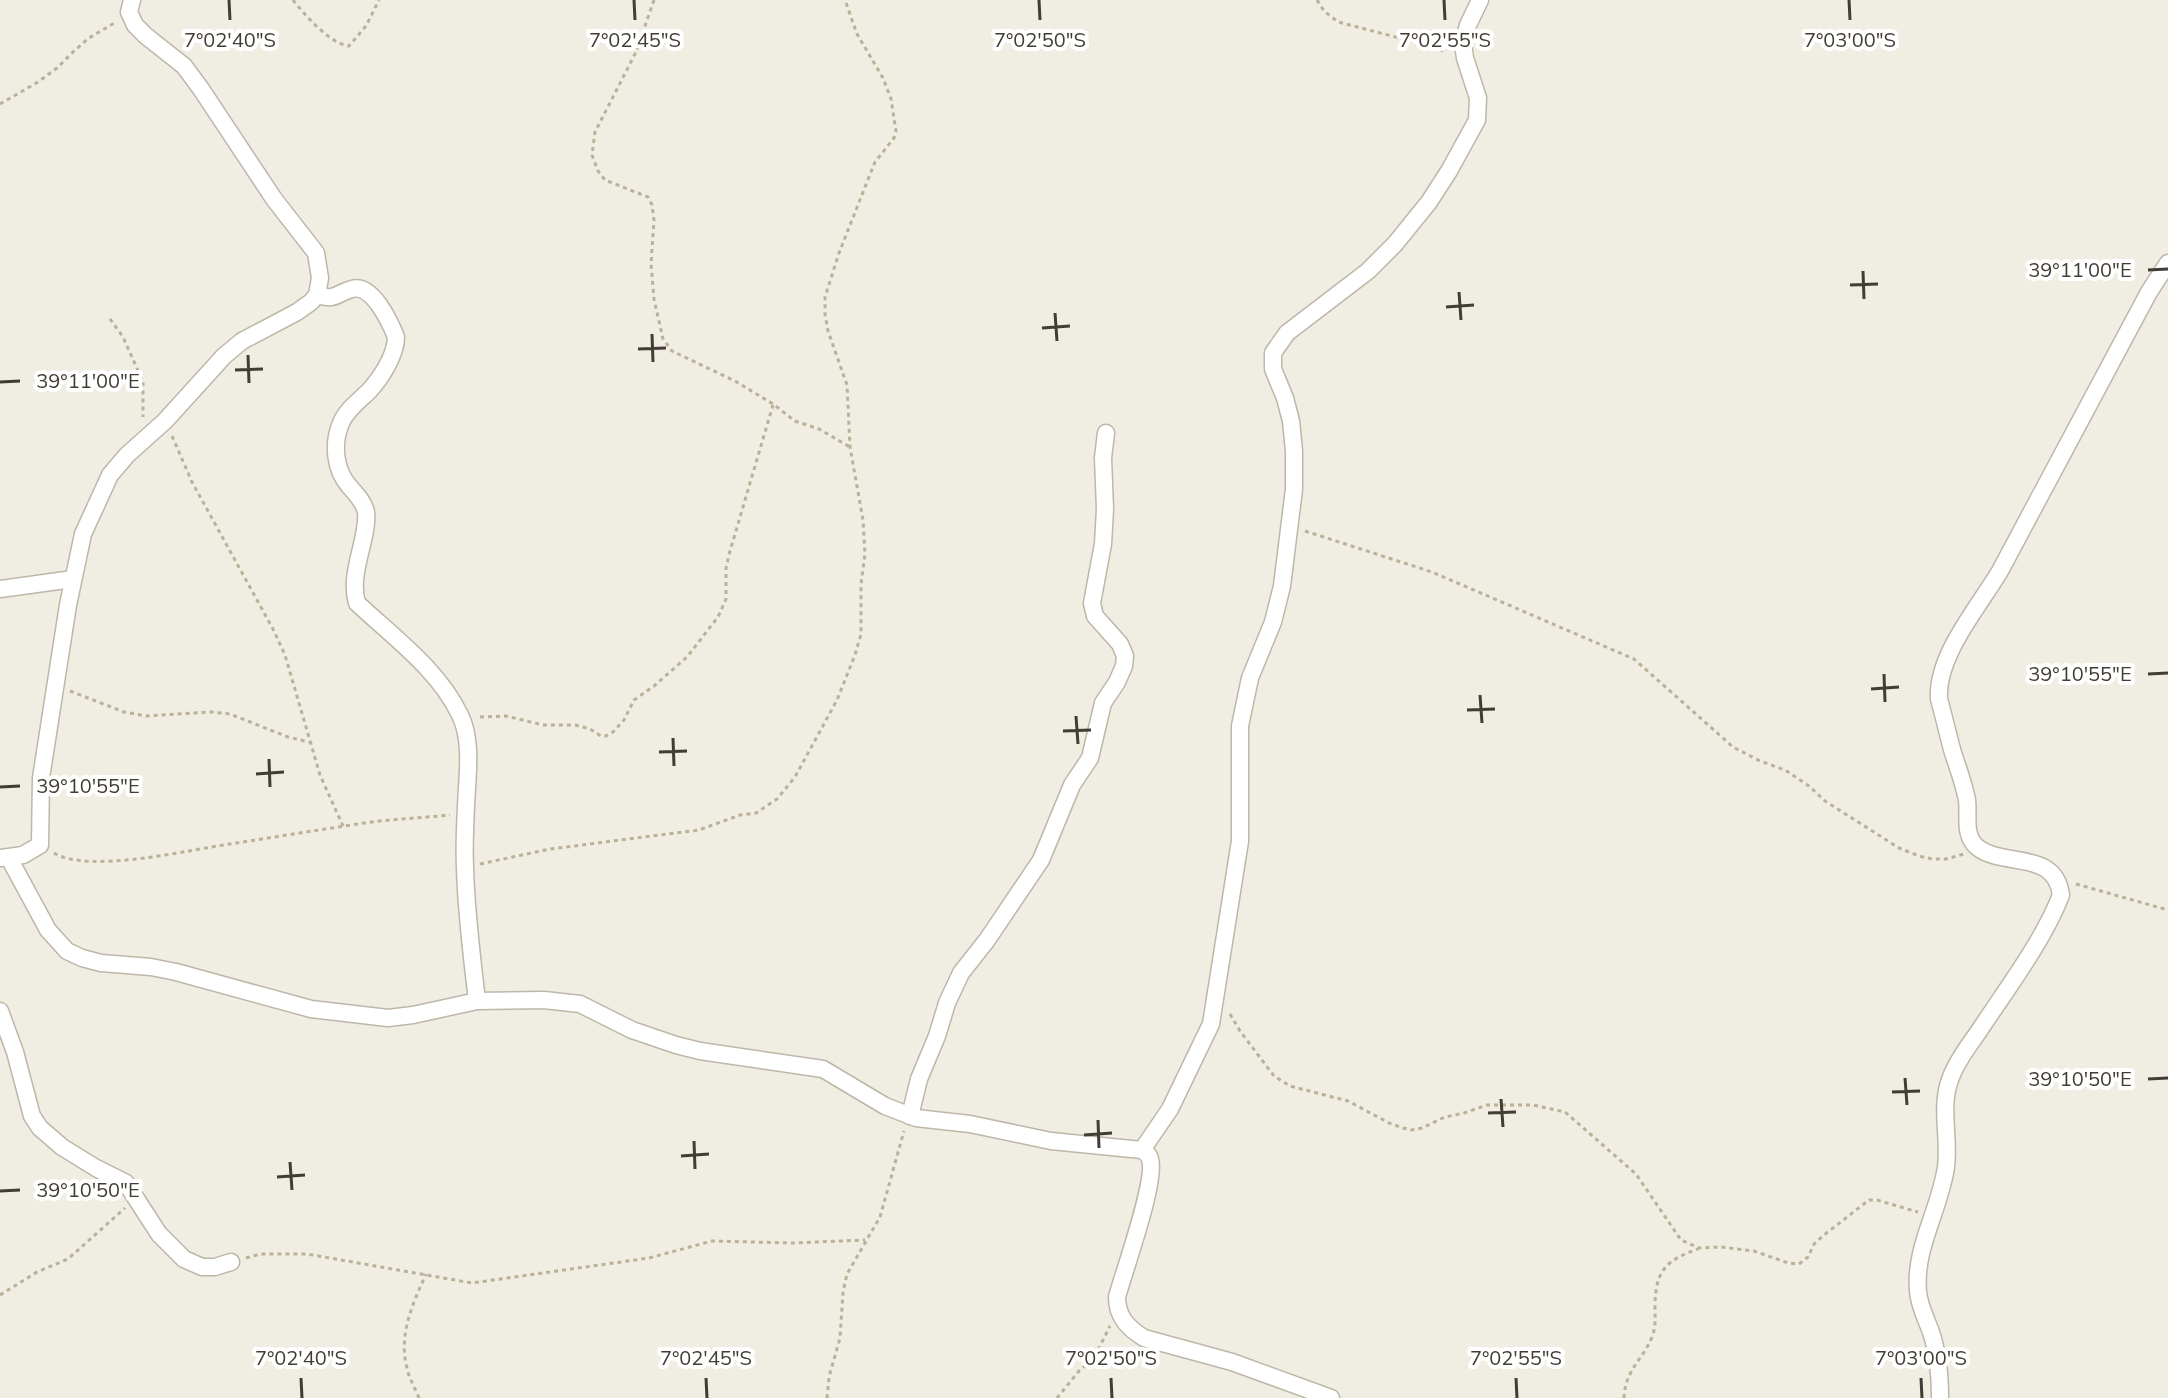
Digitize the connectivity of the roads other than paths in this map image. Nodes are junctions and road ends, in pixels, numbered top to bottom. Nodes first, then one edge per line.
1 (1480, 0) edge
2 (131, 6) edge
3 (2168, 263) edge
4 (317, 295) junction
5 (1106, 433) dead end
6 (73, 579) junction
7 (0, 589) edge
8 (4, 858) edge
9 (477, 1001) junction
10 (0, 1011) edge
11 (910, 1116) junction
12 (1142, 1150) junction
13 (231, 1262) road end
14 (1331, 1398) edge
15 (1940, 1398) edge

1 - 12 street
2 - 4 street
3 - 15 street
4 - 6 street
4 - 9 street
5 - 11 street
6 - 7 street
6 - 8 street
8 - 9 street
9 - 11 street
10 - 13 street
11 - 12 street
12 - 14 street

